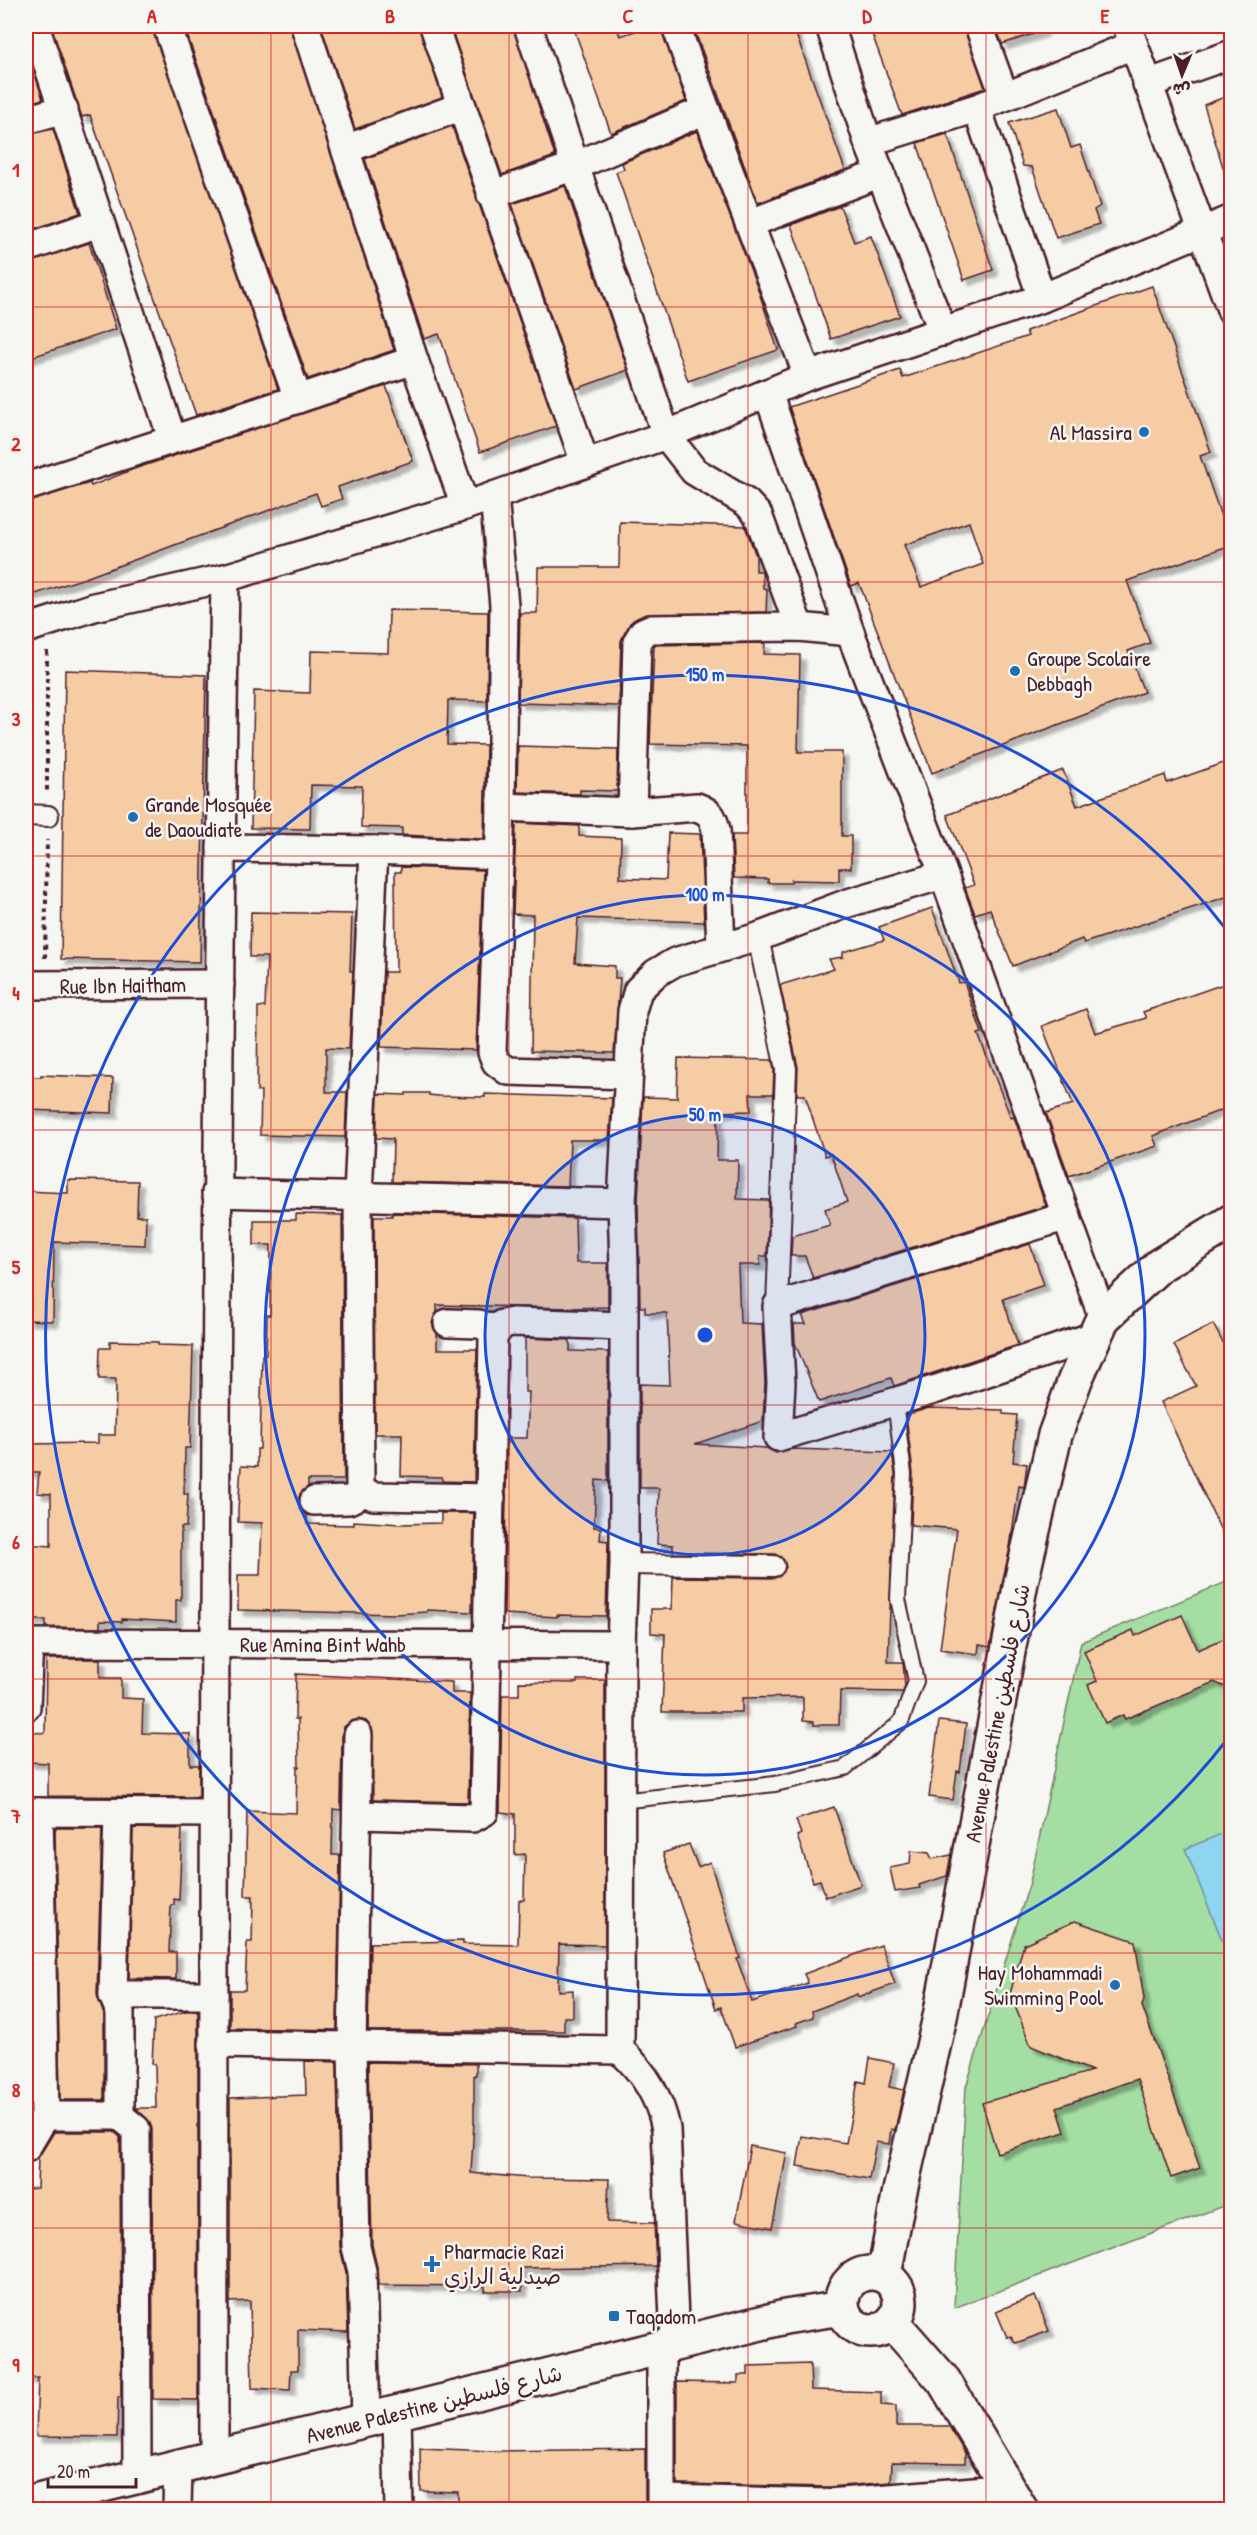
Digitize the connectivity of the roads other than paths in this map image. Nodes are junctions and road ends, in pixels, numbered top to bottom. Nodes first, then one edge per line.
1 (34, 26) edge
2 (167, 26) edge
3 (305, 26) edge
4 (434, 26) edge
5 (528, 26) edge
6 (676, 26) edge
7 (830, 26) edge
8 (979, 26) edge
9 (1130, 35) edge
10 (1232, 54) edge
11 (1147, 84) junction
12 (1004, 96) junction
13 (462, 106) junction
14 (977, 108) junction
15 (64, 109) junction
16 (705, 110) junction
17 (26, 120) edge
18 (868, 142) junction
19 (346, 149) junction
20 (575, 166) junction
21 (881, 173) junction
22 (491, 195) junction
23 (1232, 219) edge
24 (99, 223) junction
25 (751, 223) junction
26 (1203, 231) junction
27 (26, 248) edge
28 (1042, 298) junction
29 (1232, 312) edge
30 (943, 332) junction
31 (414, 360) junction
32 (808, 376) junction
33 (768, 393) junction
34 (298, 399) junction
35 (666, 435) junction
36 (172, 438) junction
37 (585, 463) junction
38 (26, 487) edge
39 (494, 496) junction
40 (465, 506) junction
41 (225, 578) junction
42 (799, 627) junction
43 (26, 629) edge
44 (850, 632) junction
45 (501, 807) junction
46 (632, 812) junction
47 (26, 815) edge
48 (48, 816) dead end
49 (221, 848) junction
50 (374, 850) junction
51 (498, 855) junction
52 (944, 874) junction
53 (758, 937) junction
54 (721, 946) junction
55 (220, 984) junction
56 (26, 985) edge
57 (628, 1075) junction
58 (216, 1193) junction
59 (358, 1195) junction
60 (622, 1203) junction
61 (1067, 1216) junction
62 (1232, 1221) edge
63 (777, 1306) junction
64 (448, 1323) dead end
65 (623, 1326) junction
66 (1099, 1327) junction
67 (496, 1330) junction
68 (895, 1401) junction
69 (365, 1492) junction
70 (491, 1498) junction
71 (314, 1501) dead end
72 (624, 1564) junction
73 (774, 1566) dead end
74 (27, 1643) edge
75 (215, 1644) junction
76 (486, 1645) junction
77 (621, 1645) junction
78 (26, 1707) edge
79 (358, 1735) dead end
80 (620, 1801) junction
81 (32, 1812) edge
82 (118, 1813) junction
83 (213, 1813) junction
84 (357, 1815) junction
85 (113, 1995) junction
86 (214, 1995) junction
87 (213, 2044) junction
88 (352, 2047) junction
89 (620, 2050) junction
90 (45, 2116) junction
91 (120, 2116) junction
92 (26, 2148) edge
93 (884, 2275) junction
94 (842, 2308) junction
95 (892, 2322) junction
96 (668, 2346) junction
97 (397, 2412) junction
98 (366, 2420) junction
99 (214, 2458) junction
100 (178, 2466) junction
101 (137, 2475) junction
102 (1015, 2499) edge
103 (79, 2500) edge
104 (26, 2504) edge
105 (662, 2504) edge
106 (829, 2506) edge
107 (177, 2510) edge
108 (399, 2510) edge

1 - 15 street
2 - 34 street
3 - 19 street
4 - 13 street
5 - 20 street
6 - 16 street
7 - 18 street
8 - 12 street
9 - 11 street
9 - 12 street
10 - 11 street
11 - 26 street
12 - 14 street
13 - 19 street
13 - 22 street
14 - 18 street
14 - 28 street
15 - 17 street
15 - 24 street
16 - 20 street
16 - 25 street
18 - 21 street
19 - 31 street
20 - 22 street
20 - 35 street
21 - 25 street
21 - 30 street
22 - 37 street
23 - 26 street
24 - 27 street
24 - 36 street
25 - 32 street
26 - 28 street
26 - 29 street
28 - 30 street
30 - 32 street
31 - 34 street
31 - 40 street
32 - 33 street
33 - 35 street
33 - 44 street
34 - 36 street
35 - 37 street
35 - 42 street
36 - 38 street
37 - 39 street
39 - 40 street
39 - 45 street
40 - 41 street
41 - 43 street
41 - 49 street
42 - 44 street
42 - 46 street
44 - 52 street
45 - 46 street
45 - 51 street
46 - 54 street
47 - 48 street
49 - 50 street
49 - 55 street
50 - 51 street
50 - 59 street
51 - 57 street
52 - 53 street
52 - 61 street
53 - 54 street
53 - 63 street
54 - 57 street
55 - 56 street, Rue Ibn Haitham
55 - 58 street
57 - 60 street
58 - 59 street
58 - 75 street
59 - 60 street
59 - 69 street
60 - 65 street
61 - 63 street
61 - 66 street
62 - 66 street, Avenue Palestine شارع فلسطين
63 - 68 street
64 - 67 street
65 - 67 street
65 - 72 street
66 - 68 street
66 - 93 street, Avenue Palestine شارع فلسطين
67 - 70 street
68 - 80 lane
69 - 70 street
69 - 71 street
70 - 76 street
72 - 73 street
72 - 77 street
74 - 75 street, Rue Amina Bint Wahb
74 - 78 street
75 - 76 street, Rue Amina Bint Wahb
75 - 83 street
76 - 77 street, Rue Amina Bint Wahb
76 - 84 street
77 - 80 street
79 - 84 street
80 - 89 street
81 - 82 street
81 - 90 street
82 - 83 street
82 - 85 street
83 - 86 street
84 - 88 street
85 - 86 street
85 - 91 street
86 - 87 street
87 - 88 street
87 - 99 street
88 - 89 street
88 - 98 street
89 - 96 street
90 - 91 street
90 - 92 street
91 - 101 street
93 - 94 street
93 - 95 street
94 - 95 street
94 - 96 street, Avenue Palestine شارع فلسطين
95 - 102 street
96 - 97 street, Avenue Palestine شارع فلسطين
96 - 105 street
97 - 98 street, Avenue Palestine شارع فلسطين
97 - 108 street
98 - 99 street, Avenue Palestine شارع فلسطين
99 - 100 street, Avenue Palestine شارع فلسطين
100 - 101 street, Avenue Palestine شارع فلسطين
100 - 107 street
101 - 103 street, Avenue Palestine شارع فلسطين
102 - 106 street
103 - 104 street, Avenue Palestine شارع فلسطين
105 - 106 street

